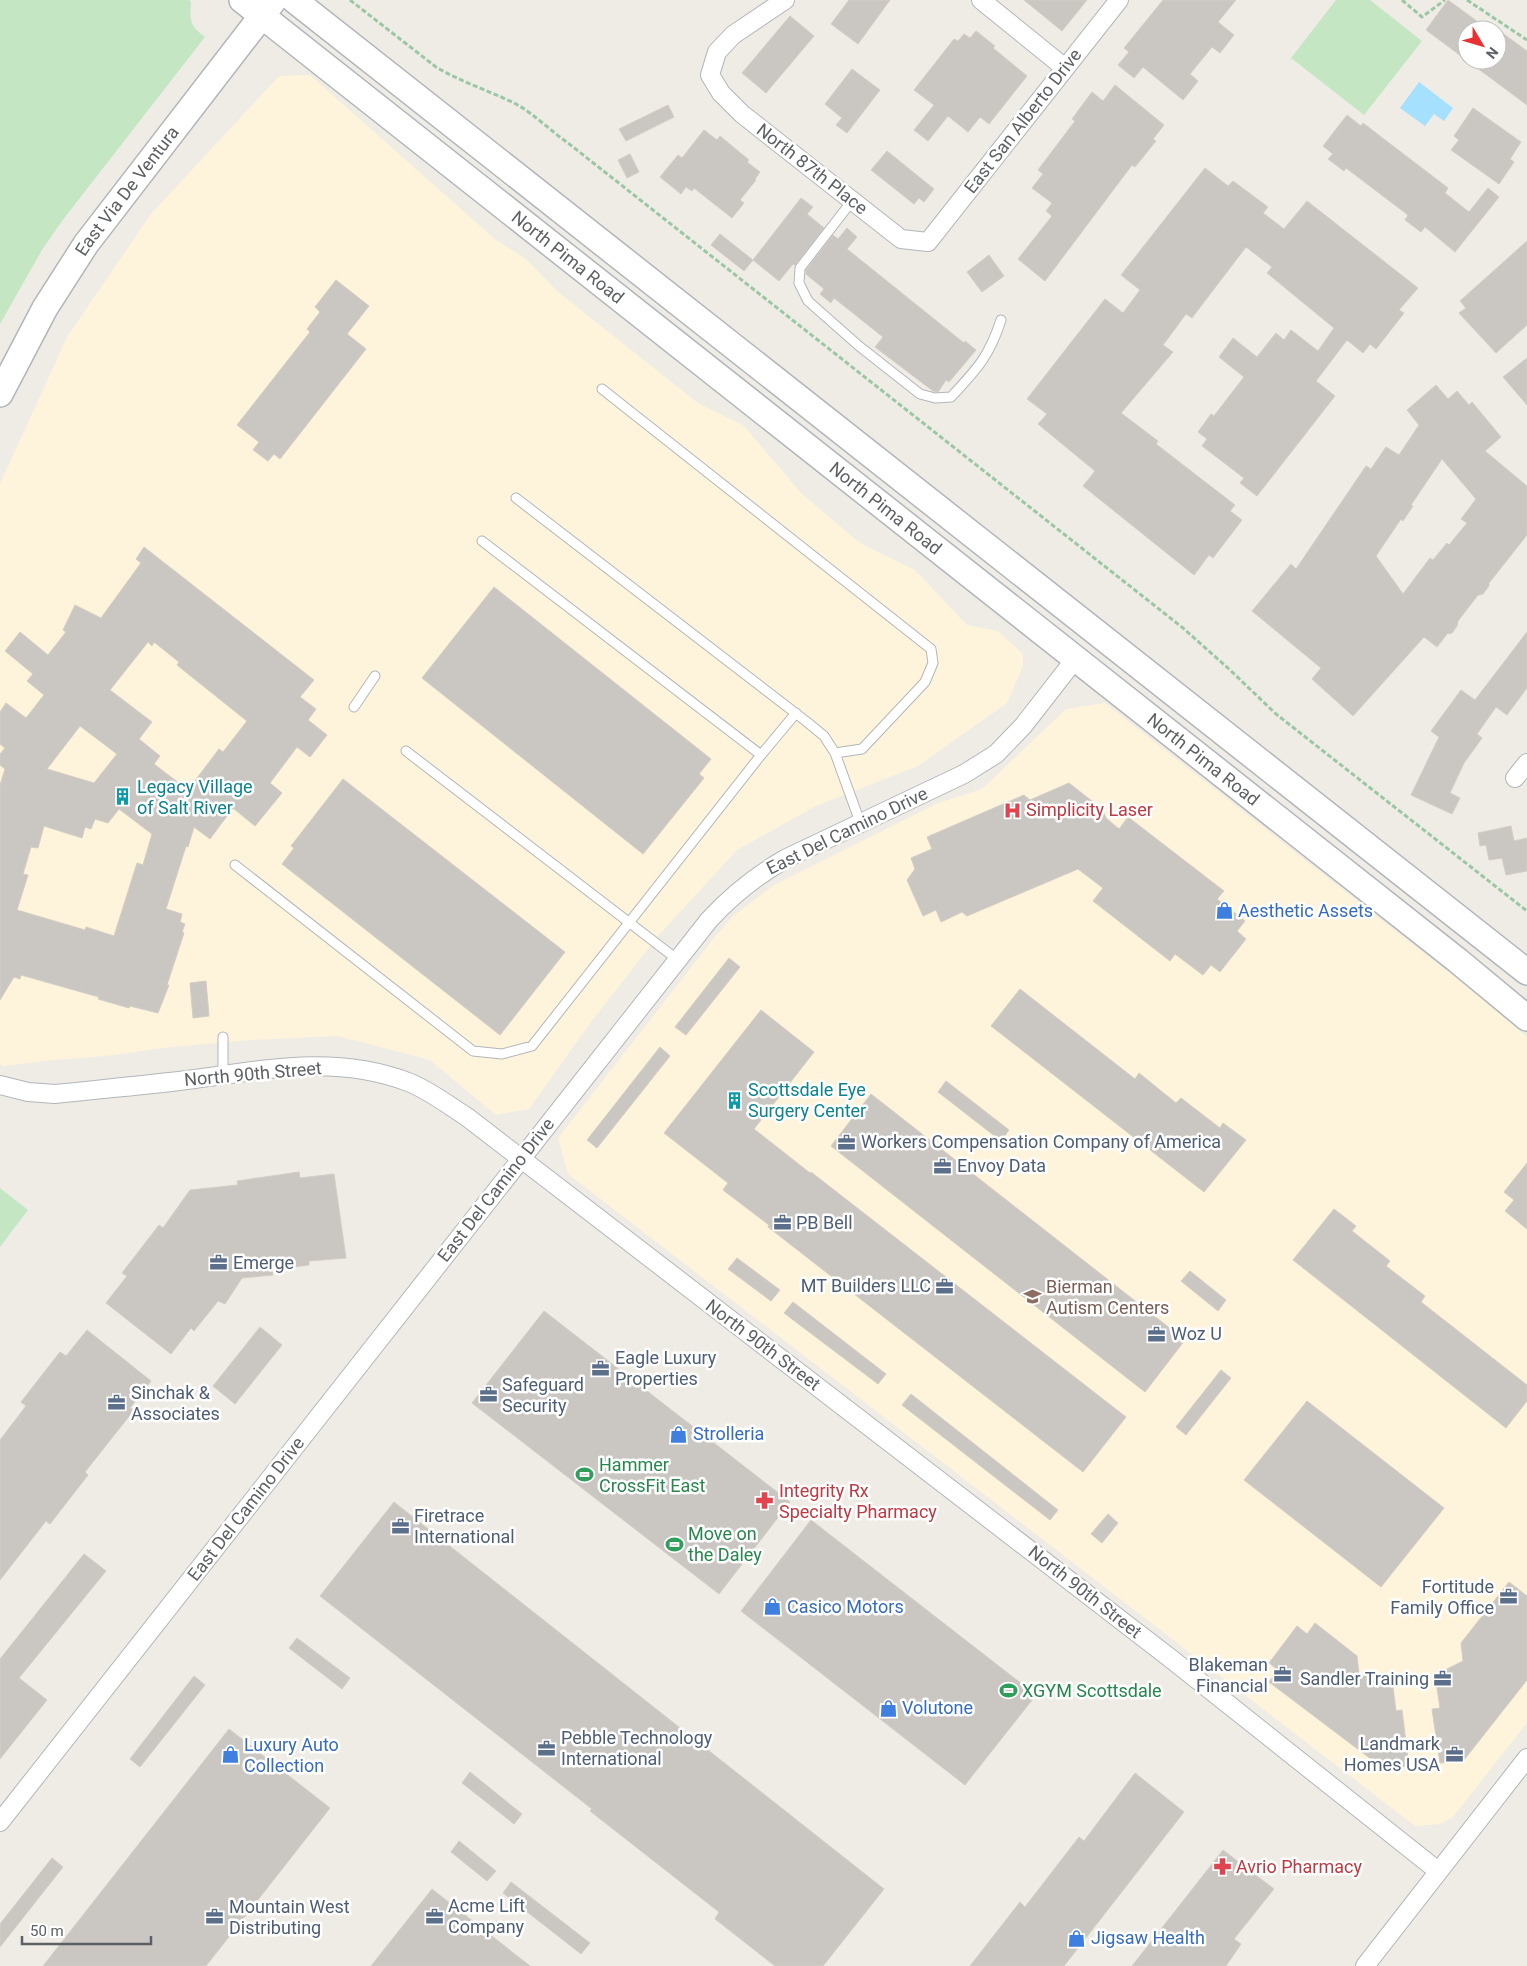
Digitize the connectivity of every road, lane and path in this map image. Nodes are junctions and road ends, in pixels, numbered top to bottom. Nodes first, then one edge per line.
1 (242, 0) edge
2 (294, 0) edge
3 (350, 0) edge
4 (785, 0) edge
5 (981, 0) edge
6 (1119, 0) edge
7 (1402, 0) edge
8 (1445, 0) edge
9 (1468, 0) edge
10 (268, 8) edge
11 (1527, 40) edge
12 (1065, 68) junction
13 (852, 200) junction
14 (928, 242) joint
15 (1001, 320) dead end
16 (602, 389) dead end
17 (0, 394) edge
18 (820, 414) junction
19 (516, 498) dead end
20 (482, 541) dead end
21 (1076, 658) junction
22 (375, 676) dead end
23 (354, 707) dead end
24 (796, 713) junction
25 (406, 751) dead end
26 (835, 753) junction
27 (761, 755) junction
28 (1527, 763) edge
29 (1515, 778) dead end
30 (860, 822) junction
31 (1351, 834) junction
32 (235, 865) dead end
33 (1527, 911) edge
34 (630, 922) junction
35 (678, 960) junction
36 (1527, 972) edge
37 (1527, 1018) edge
38 (224, 1038) dead end
39 (223, 1075) junction
40 (0, 1085) edge
41 (520, 1159) junction
42 (1527, 1758) edge
43 (0, 1822) edge
44 (1438, 1871) junction
45 (1365, 1966) edge

1 - 10 main road, North Pima Road
2 - 18 main road, North Pima Road
3 - 33 path
4 - 13 street, North 87th Place
5 - 12 street
6 - 12 street, East San Alberto Drive
7 - 8 path
9 - 11 path
10 - 17 main road, East Via De Ventura
10 - 21 main road, North Pima Road
12 - 14 street, East San Alberto Drive
13 - 14 street, North 87th Place
13 - 15 lane
16 - 26 lane
18 - 21 main road
18 - 31 main road, North Pima Road
19 - 24 lane
20 - 27 lane
21 - 30 street, East Del Camino Drive
21 - 31 main road
21 - 37 main road, North Pima Road
22 - 23 lane
24 - 26 lane
24 - 27 lane
25 - 34 lane
26 - 30 lane
27 - 34 lane
28 - 29 street
30 - 35 street, East Del Camino Drive
31 - 36 main road, North Pima Road
32 - 34 lane
34 - 35 lane
35 - 41 street, East Del Camino Drive
38 - 39 lane
39 - 40 street, North 90th Street
39 - 41 street, North 90th Street
41 - 43 street, East Del Camino Drive
41 - 44 street, North 90th Street
42 - 44 street
44 - 45 street

